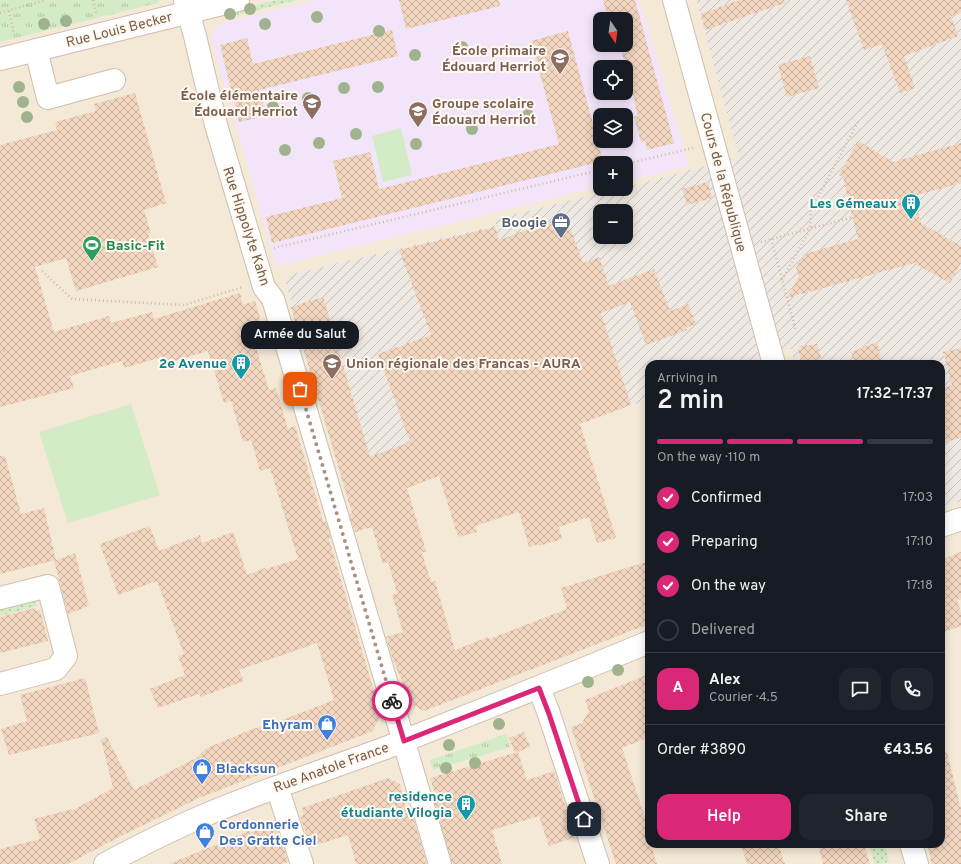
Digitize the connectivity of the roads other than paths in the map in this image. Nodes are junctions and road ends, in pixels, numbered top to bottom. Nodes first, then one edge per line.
1 (238, 0) edge
2 (674, 0) edge
3 (187, 6) edge
4 (36, 50) junction
5 (0, 59) edge
6 (114, 80) dead end
7 (773, 360) edge
8 (961, 519) edge
9 (945, 525) edge
10 (0, 598) edge
11 (645, 644) edge
12 (0, 684) edge
13 (539, 688) junction
14 (404, 741) junction
15 (277, 787) junction
16 (913, 848) edge
17 (105, 864) edge
18 (302, 864) edge
19 (440, 864) edge
20 (598, 864) edge
21 (917, 864) edge

1 - 3 street, Rue Louis Becker
2 - 7 street, Cours de la République
3 - 4 street, Rue Louis Becker
3 - 14 street, Rue Hippolyte Kahn
4 - 5 street, Rue Louis Becker
4 - 6 street
8 - 9 street
10 - 12 street
11 - 13 street, Rue Anatole France
13 - 14 street, Rue Anatole France
13 - 20 street
14 - 15 street, Rue Anatole France
14 - 19 street, Rue Hippolyte Kahn
15 - 17 street, Rue Anatole France
15 - 18 street
16 - 21 street

